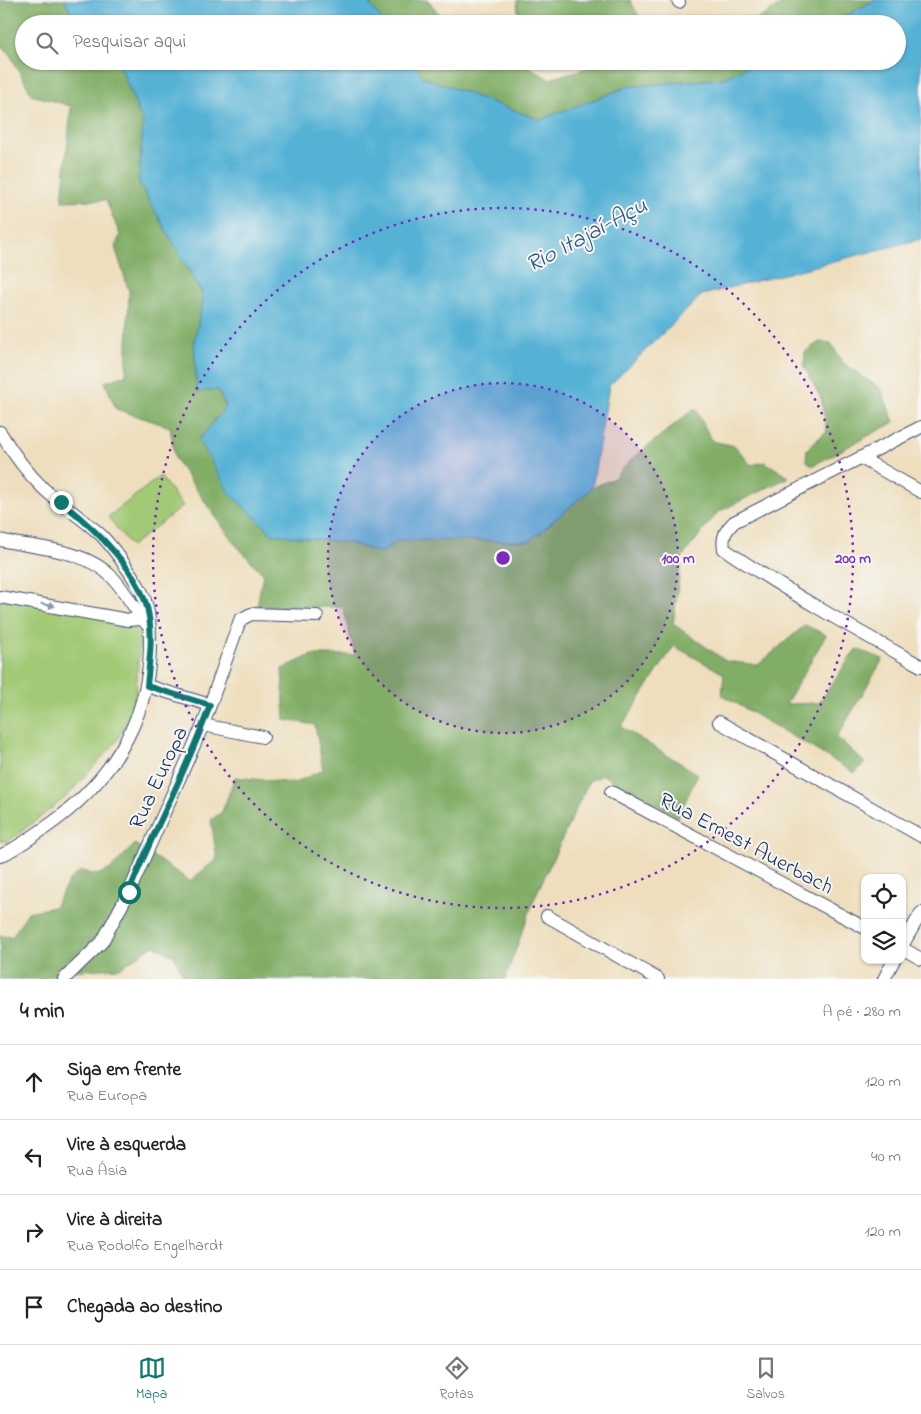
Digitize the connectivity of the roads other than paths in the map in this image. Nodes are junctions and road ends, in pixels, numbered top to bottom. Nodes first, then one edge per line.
1 (921, 427) edge
2 (0, 432) edge
3 (862, 458) junction
4 (921, 492) edge
5 (0, 540) edge
6 (0, 597) edge
7 (317, 616) dead end
8 (146, 624) junction
9 (921, 666) edge
10 (147, 686) junction
11 (210, 705) junction
12 (719, 722) dead end
13 (203, 725) junction
14 (263, 737) dead end
15 (611, 792) dead end
16 (921, 836) edge
17 (0, 856) edge
18 (921, 913) edge
19 (547, 916) dead end
20 (861, 926) edge
21 (906, 940) edge
22 (906, 950) edge
23 (921, 959) edge
24 (892, 964) edge
25 (64, 979) edge
26 (658, 979) edge
27 (884, 979) edge

1 - 3 street
2 - 8 street
3 - 4 street
3 - 9 street
5 - 8 street
6 -> 8 street
7 - 11 street, Rua Europa
8 - 10 street
10 - 11 street
10 - 17 street
11 - 13 street, Rua Europa
12 - 16 street
13 - 14 street
13 - 25 street, Rua Europa
15 - 20 street, Rua Ernest Auerbach
18 - 21 street
19 - 26 street
22 - 23 street
24 - 27 street

